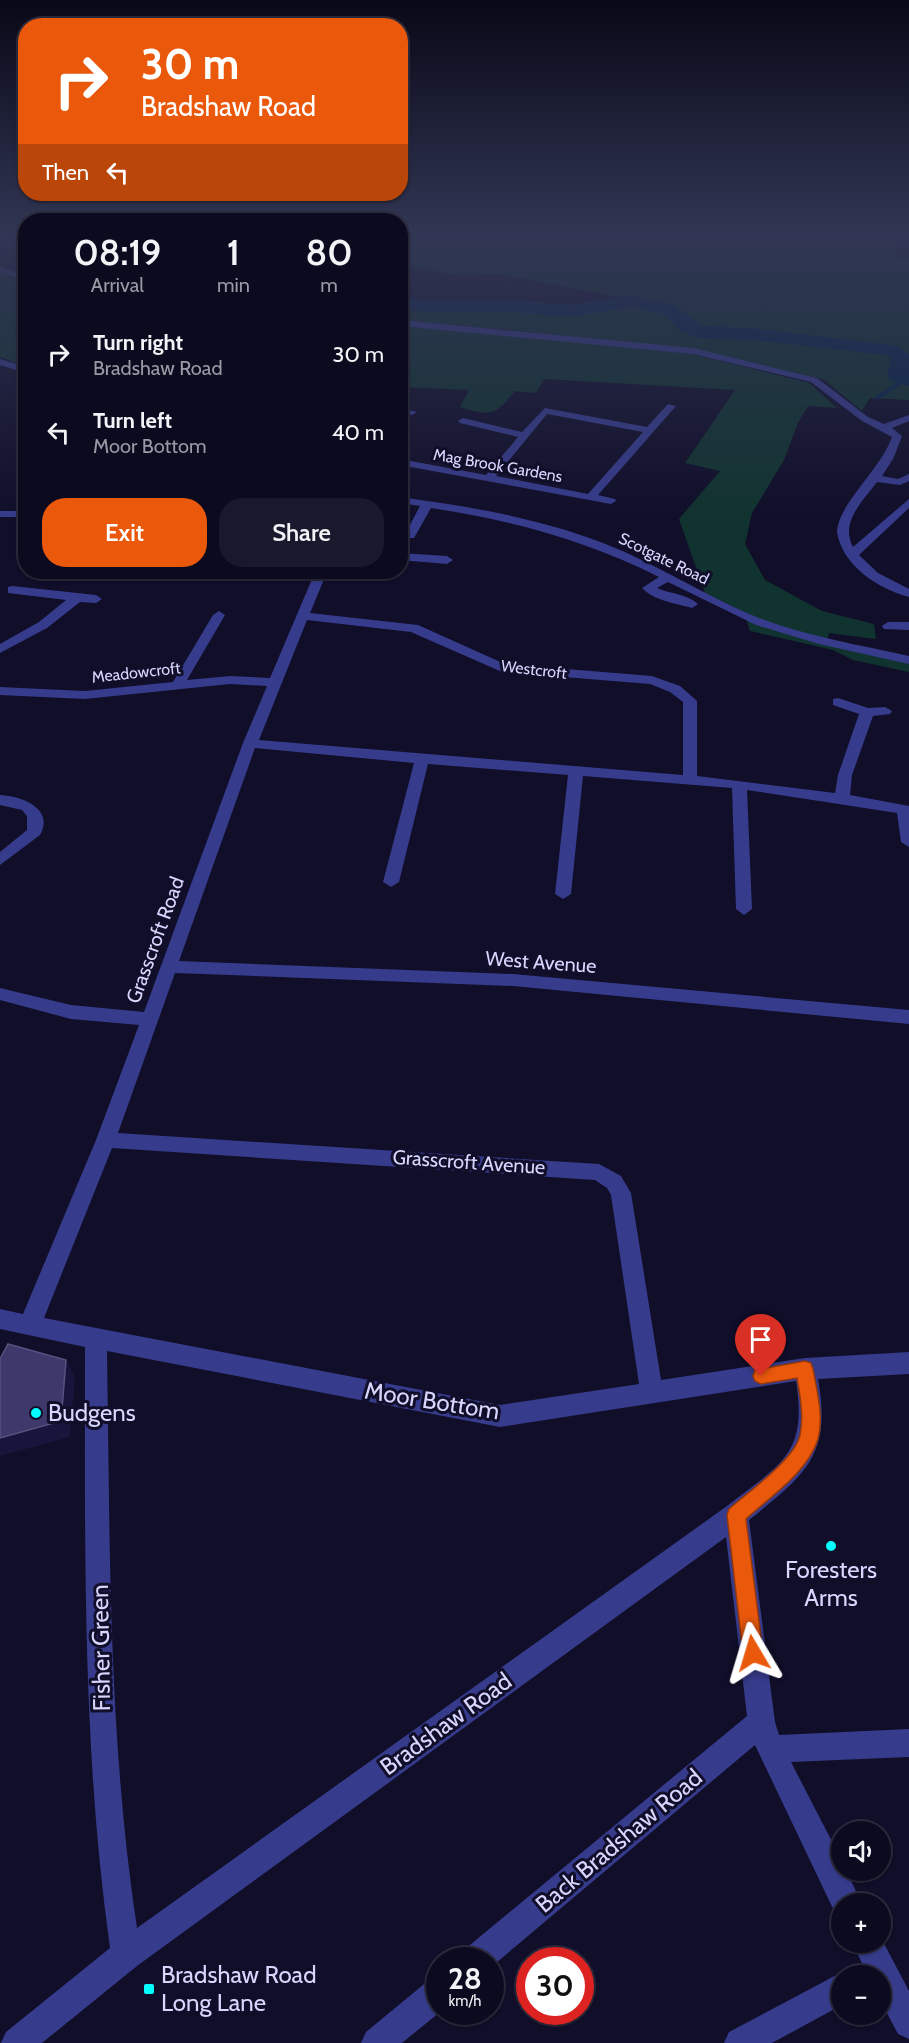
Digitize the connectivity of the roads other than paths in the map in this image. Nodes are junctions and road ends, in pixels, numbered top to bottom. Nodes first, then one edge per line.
1 (456, 328) edge
2 (0, 362) edge
3 (18, 368) edge
4 (671, 406) dead end
5 (909, 418) edge
6 (463, 421) dead end
7 (884, 428) junction
8 (649, 430) junction
9 (523, 435) junction
10 (408, 463) edge
11 (909, 477) edge
12 (488, 478) junction
13 (873, 478) junction
14 (591, 497) junction
15 (408, 501) edge
16 (611, 501) dead end
17 (909, 502) edge
18 (426, 504) junction
19 (0, 514) edge
20 (18, 514) edge
21 (410, 536) dead end
22 (852, 555) junction
23 (408, 557) edge
24 (447, 560) dead end
25 (666, 578) junction
26 (318, 579) edge
27 (12, 590) dead end
28 (909, 593) edge
29 (77, 598) junction
30 (96, 599) dead end
31 (692, 604) dead end
32 (219, 615) dead end
33 (303, 616) junction
34 (888, 626) dead end
35 (909, 626) edge
36 (0, 649) edge
37 (909, 660) edge
38 (276, 682) junction
39 (178, 684) junction
40 (0, 691) edge
41 (838, 702) dead end
42 (885, 711) dead end
43 (867, 712) junction
44 (250, 743) junction
45 (422, 760) junction
46 (576, 771) junction
47 (690, 778) junction
48 (739, 784) junction
49 (842, 798) junction
50 (0, 800) edge
51 (907, 811) edge
52 (909, 842) edge
53 (0, 860) edge
54 (391, 882) dead end
55 (563, 894) dead end
56 (744, 909) dead end
57 (169, 967) junction
58 (0, 994) edge
59 (909, 1017) edge
60 (148, 1019) junction
61 (106, 1140) junction
62 (0, 1318) edge
63 (30, 1324) junction
64 (96, 1340) junction
65 (909, 1363) edge
66 (805, 1369) junction
67 (652, 1393) junction
68 (736, 1515) junction
69 (766, 1736) junction
70 (909, 1743) edge
71 (842, 1893) edge
72 (493, 1947) edge
73 (126, 1955) junction
74 (870, 1962) edge
75 (831, 1994) edge
76 (426, 2003) edge
77 (909, 2023) edge
78 (17, 2043) edge
79 (377, 2043) edge
80 (740, 2043) edge

1 - 7 street
2 - 3 street
4 - 8 street
5 - 7 street
6 - 9 street
7 - 13 street
8 - 9 street
8 - 14 street
9 - 12 street
10 - 12 street, Mag Brook Gardens
11 - 13 street
12 - 14 street, Mag Brook Gardens
13 - 22 street
14 - 16 street, Mag Brook Gardens
15 - 18 street, Scotgate Road
17 - 22 street
18 - 21 street
18 - 25 street, Scotgate Road
19 - 20 street
22 - 28 street
23 - 24 street
25 - 31 street
25 - 37 street, Scotgate Road
26 - 33 street, Grasscroft Road
27 - 29 street
29 - 30 street
29 - 36 street
32 - 39 street
33 - 38 street, Grasscroft Road
33 - 47 street, Westcroft
34 - 35 street
38 - 39 street, Meadowcroft
38 - 44 street, Grasscroft Road
39 - 40 street, Meadowcroft
41 - 43 street
42 - 43 street
43 - 49 street
44 - 45 street
44 - 57 street, Grasscroft Road
45 - 46 street
45 - 54 street
46 - 47 street
46 - 55 street
47 - 48 street
48 - 49 street
48 - 56 street
49 - 51 street
50 - 53 street
51 - 52 street
57 - 59 street, West Avenue
57 - 60 street, Grasscroft Road
58 - 60 street
60 - 61 street, Grasscroft Road
61 - 63 street, Grasscroft Road
61 - 67 street, Grasscroft Avenue
62 - 63 street, Moor Bottom
63 - 64 street, Moor Bottom
64 - 67 street, Moor Bottom
64 - 73 street, Fisher Green
65 - 66 street, Moor Bottom
66 - 67 street, Moor Bottom
66 - 68 street, Bradshaw Road
68 - 69 street
68 - 73 street, Bradshaw Road
69 - 70 street
69 - 71 street
69 - 72 street, Back Bradshaw Road
73 - 78 street, Bradshaw Road
74 - 77 street
75 - 80 street
76 - 79 street

